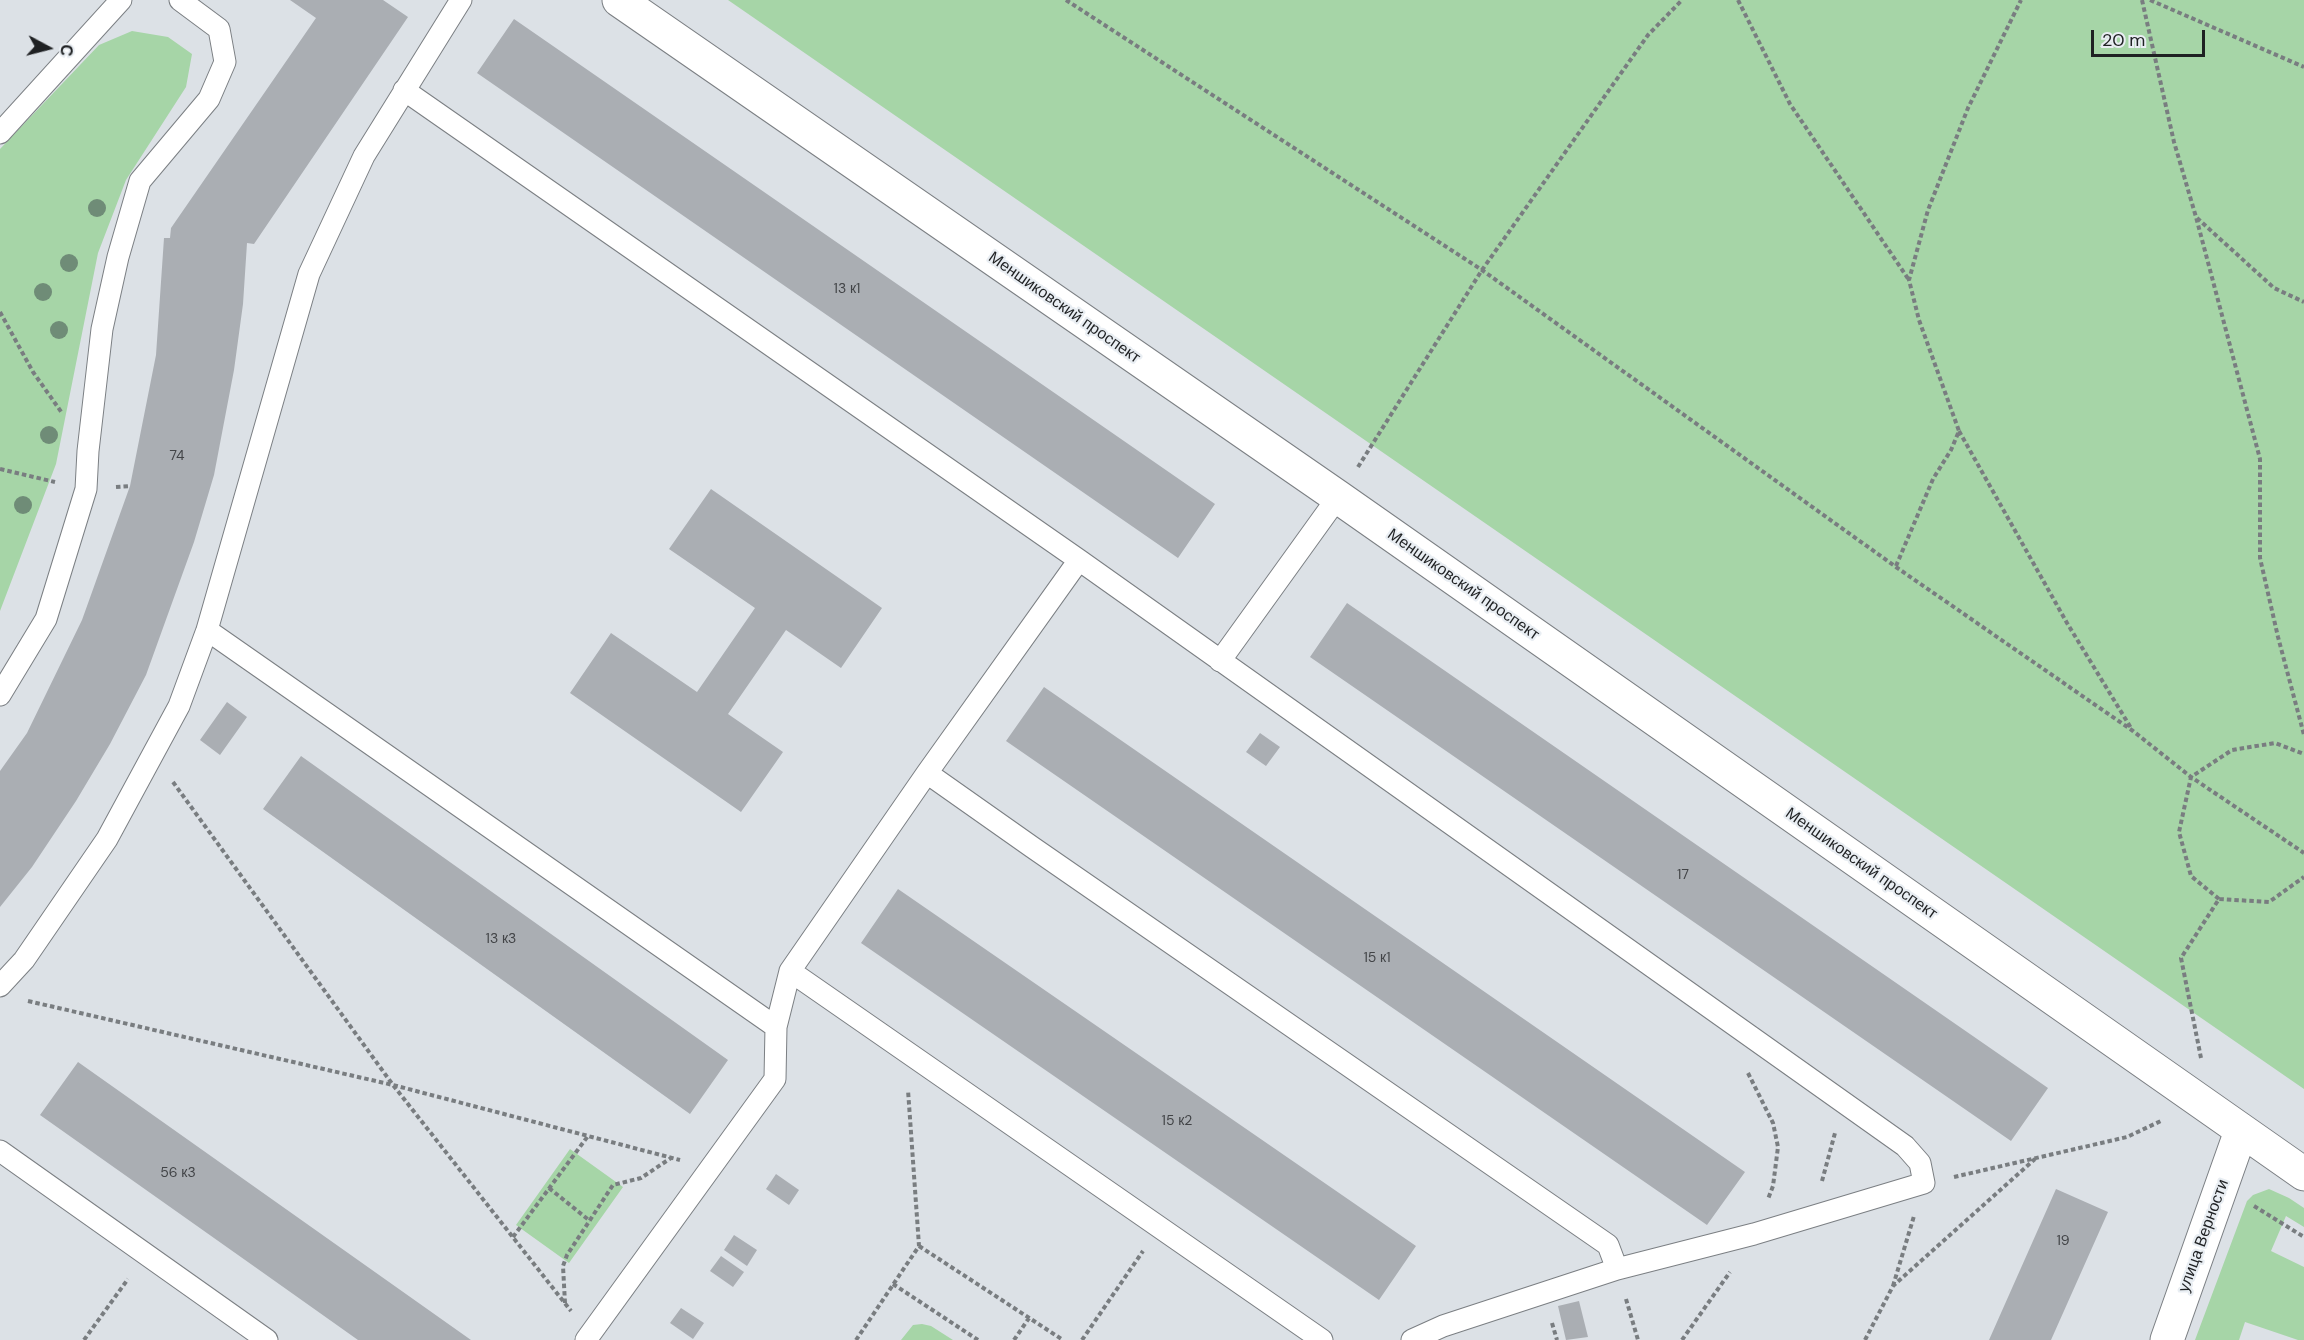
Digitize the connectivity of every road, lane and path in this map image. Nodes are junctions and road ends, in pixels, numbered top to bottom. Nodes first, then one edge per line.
1 (121, 0) edge
2 (180, 0) edge
3 (461, 0) edge
4 (619, 0) edge
5 (1066, 0) edge
6 (1682, 0) edge
7 (1738, 0) edge
8 (2021, 0) edge
9 (2142, 0) edge
10 (2150, 0) edge
11 (2304, 67) edge
12 (404, 90) junction
13 (0, 133) edge
14 (2196, 217) junction
15 (1482, 270) junction
16 (1909, 280) junction
17 (2304, 302) edge
18 (0, 312) edge
19 (1959, 431) junction
20 (88, 451) junction
21 (0, 469) edge
22 (86, 489) junction
23 (1338, 497) junction
24 (1079, 560) junction
25 (1896, 567) junction
26 (207, 630) junction
27 (1220, 661) junction
28 (0, 695) edge
29 (2133, 731) junction
30 (2304, 735) edge
31 (153, 754) junction
32 (2304, 754) edge
33 (927, 773) junction
34 (2191, 777) junction
35 (2304, 853) edge
36 (2304, 877) edge
37 (2218, 899) junction
38 (790, 971) junction
39 (0, 986) edge
40 (23, 999) dead end
41 (1731, 1022) junction
42 (776, 1028) junction
43 (905, 1049) junction
44 (2203, 1064) dead end
45 (393, 1085) junction
46 (1843, 1101) junction
47 (2169, 1117) dead end
48 (2241, 1131) junction
49 (588, 1136) junction
50 (0, 1150) edge
51 (671, 1158) junction
52 (2037, 1158) junction
53 (709, 1168) junction
54 (2304, 1174) edge
55 (1924, 1183) junction
56 (2223, 1183) junction
57 (549, 1188) junction
58 (1813, 1217) junction
59 (590, 1221) junction
60 (1158, 1228) junction
61 (1754, 1234) junction
62 (513, 1237) junction
63 (2304, 1237) edge
64 (919, 1246) junction
65 (145, 1253) junction
66 (1617, 1269) junction
67 (893, 1284) junction
68 (1893, 1286) junction
69 (565, 1303) junction
70 (1029, 1318) junction
71 (588, 1337) edge
72 (84, 1340) edge
73 (267, 1340) edge
74 (856, 1340) edge
75 (978, 1340) edge
76 (1014, 1340) edge
77 (1063, 1340) edge
78 (1082, 1340) edge
79 (1322, 1340) edge
80 (1412, 1340) edge
81 (1638, 1340) edge
82 (1682, 1340) edge
83 (1865, 1340) edge
84 (2167, 1340) edge

1 - 13 lane
2 - 20 lane
3 - 12 lane
4 - 23 street, Меншиковский проспект
5 - 15 path
6 - 15 path
7 - 16 path
8 - 16 path
9 - 14 path
10 - 11 path
12 - 24 lane
12 - 26 lane
14 - 17 path
14 - 30 path
15 - 23 path
15 - 25 path
16 - 19 path
18 - 20 path
19 - 25 path
19 - 29 path
20 - 22 lane
21 - 22 path
22 - 28 lane
23 - 27 lane
23 - 48 street, Меншиковский проспект
24 - 27 lane
24 - 33 lane
25 - 29 path
26 - 31 lane
26 - 42 lane
27 - 41 lane
29 - 34 path
31 - 39 lane
31 - 45 path
32 - 34 path
33 - 38 lane
33 - 66 lane
34 - 35 path
34 - 37 path
36 - 37 path
37 - 44 path
38 - 42 lane
38 - 43 lane
40 - 45 path
41 - 46 lane
41 - 61 path
42 - 53 lane
43 - 60 lane
43 - 64 path
45 - 49 path
45 - 62 path
46 - 55 lane
46 - 58 path
47 - 52 path
48 - 54 street, Меншиковский проспект
48 - 56 street, улица Верности
49 - 51 path
49 - 57 path
50 - 65 lane
51 - 53 path
51 - 59 path
52 - 55 path
52 - 68 path
53 - 71 lane
55 - 58 lane
55 - 68 path
56 - 63 path
56 - 84 street, улица Верности
57 - 59 path
57 - 62 path
58 - 61 lane
59 - 69 path
60 - 78 path
60 - 79 lane
61 - 66 lane
61 - 82 path
62 - 69 path
64 - 67 path
64 - 70 path
65 - 72 path
65 - 73 lane
66 - 80 lane
66 - 81 path
67 - 74 path
67 - 75 path
68 - 83 path
69 - 71 path
70 - 76 path
70 - 77 path

